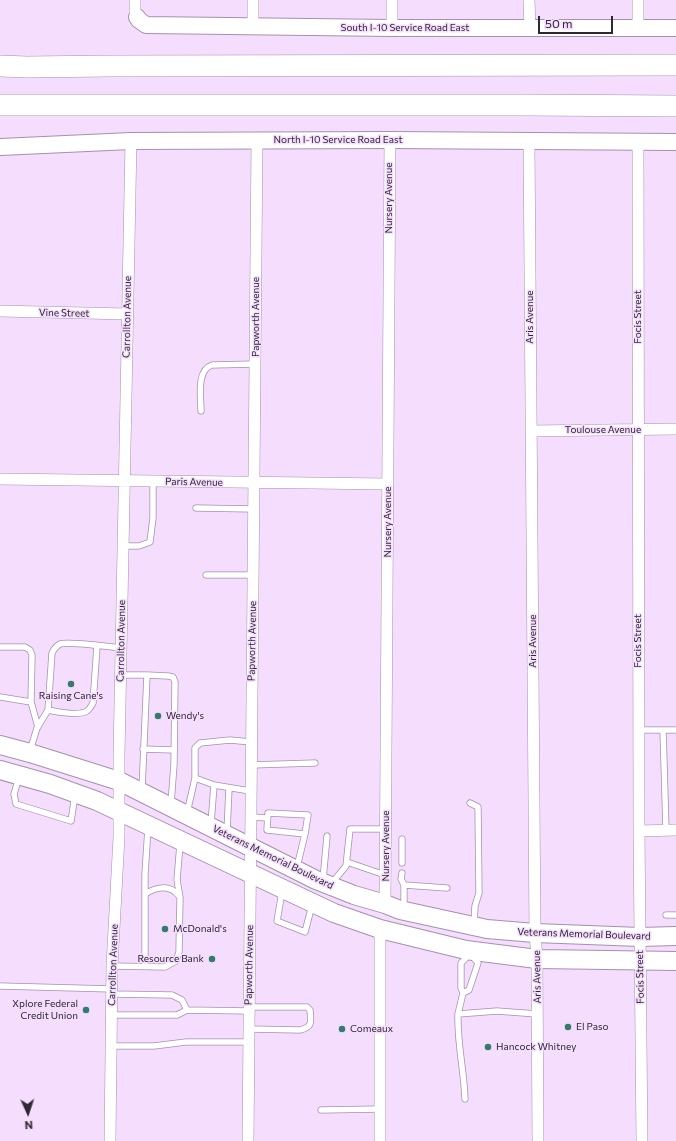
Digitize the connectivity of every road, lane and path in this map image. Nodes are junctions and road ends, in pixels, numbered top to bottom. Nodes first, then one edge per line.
1 (135, 0) edge
2 (253, 0) edge
3 (392, 0) edge
4 (529, 0) edge
5 (638, 0) edge
6 (137, 17) joint
7 (253, 27) junction
8 (392, 28) junction
9 (530, 28) junction
10 (638, 28) junction
11 (676, 28) edge
12 (0, 52) edge
13 (676, 65) edge
14 (0, 66) edge
15 (110, 66) junction
16 (0, 105) edge
17 (676, 106) edge
18 (390, 140) junction
19 (131, 141) junction
20 (257, 141) junction
21 (529, 141) junction
22 (638, 141) junction
23 (676, 142) edge
24 (0, 147) edge
25 (0, 311) edge
26 (127, 314) junction
27 (255, 364) junction
28 (201, 411) dead end
29 (676, 429) edge
30 (531, 430) junction
31 (638, 431) junction
32 (0, 480) edge
33 (124, 481) junction
34 (153, 481) junction
35 (254, 482) junction
36 (388, 484) junction
37 (196, 508) dead end
38 (254, 509) junction
39 (123, 546) junction
40 (206, 575) dead end
41 (253, 576) junction
42 (97, 646) junction
43 (0, 647) edge
44 (121, 648) junction
45 (120, 675) junction
46 (147, 675) junction
47 (0, 696) edge
48 (31, 702) junction
49 (48, 710) junction
50 (38, 727) junction
51 (638, 730) junction
52 (663, 730) junction
53 (676, 730) edge
54 (0, 735) edge
55 (251, 742) junction
56 (0, 745) edge
57 (143, 749) junction
58 (174, 750) junction
59 (25, 751) junction
60 (0, 753) edge
61 (315, 763) dead end
62 (251, 765) junction
63 (0, 770) edge
64 (19, 775) junction
65 (195, 778) junction
66 (118, 781) junction
67 (214, 784) junction
68 (229, 788) junction
69 (142, 792) junction
70 (250, 792) junction
71 (75, 793) junction
72 (470, 803) dead end
73 (119, 810) junction
74 (178, 810) junction
75 (250, 818) junction
76 (268, 818) junction
77 (148, 824) junction
78 (386, 829) junction
79 (219, 830) junction
80 (671, 830) edge
81 (639, 831) junction
82 (305, 834) junction
83 (327, 836) dead end
84 (402, 838) dead end
85 (180, 840) junction
86 (250, 846) junction
87 (347, 862) junction
88 (402, 863) dead end
89 (296, 870) junction
90 (402, 873) dead end
91 (250, 874) junction
92 (385, 875) junction
93 (326, 884) junction
94 (404, 885) junction
95 (447, 888) dead end
96 (283, 890) junction
97 (145, 894) junction
98 (180, 897) junction
99 (312, 903) junction
100 (385, 904) junction
101 (404, 911) junction
102 (666, 915) dead end
103 (676, 916) edge
104 (474, 926) junction
105 (380, 929) junction
106 (535, 933) junction
107 (676, 936) edge
108 (640, 937) junction
109 (471, 953) junction
110 (537, 959) junction
111 (640, 961) junction
112 (676, 961) edge
113 (112, 966) junction
114 (145, 966) junction
115 (0, 986) edge
116 (112, 991) junction
117 (463, 993) junction
118 (249, 1009) junction
119 (187, 1010) junction
120 (458, 1014) junction
121 (537, 1014) junction
122 (111, 1016) junction
123 (248, 1029) junction
124 (248, 1042) junction
125 (111, 1046) junction
126 (465, 1099) dead end
127 (380, 1109) junction
128 (321, 1110) dead end
129 (110, 1141) edge
130 (248, 1141) edge
131 (380, 1141) edge
132 (538, 1141) edge
133 (642, 1141) edge

1 - 6 street
2 - 7 street
3 - 8 street
4 - 9 street
5 - 10 street
6 - 7 street, South I-10 Service Road East
7 - 8 street, South I-10 Service Road East
8 - 9 street, South I-10 Service Road East
9 - 10 street, South I-10 Service Road East
10 - 11 street, South I-10 Service Road East
12 - 15 highway
13 - 15 highway
14 - 15 highway
16 - 17 highway
18 - 20 street, North I-10 Service Road East
18 - 21 street, North I-10 Service Road East
18 - 36 street, Nursery Avenue
19 - 20 street, North I-10 Service Road East
19 - 24 street, North I-10 Service Road East
19 - 26 street, Carrollton Avenue
20 - 27 street, Papworth Avenue
21 - 22 street, North I-10 Service Road East
21 - 30 street, Aris Avenue
22 - 23 street, North I-10 Service Road East
22 - 31 street, Focis Street
25 - 26 street, Vine Street
26 - 33 street, Carrollton Avenue
27 - 28 lane
27 - 35 street, Papworth Avenue
29 - 31 street, Toulouse Avenue
30 - 31 street, Toulouse Avenue
30 - 106 street, Aris Avenue
31 - 51 street, Focis Street
32 - 33 street, Paris Avenue
33 - 34 street, Paris Avenue
33 - 39 street, Carrollton Avenue
34 - 35 street, Paris Avenue
34 - 39 lane
35 - 36 street, Paris Avenue
35 - 38 street, Papworth Avenue
36 - 78 street, Nursery Avenue
37 - 38 lane
38 - 41 street, Papworth Avenue
39 - 44 street, Carrollton Avenue
40 - 41 lane
41 - 55 street, Papworth Avenue
42 - 44 lane
42 - 49 lane
42 - 49 lane
43 - 48 lane
44 - 45 street, Carrollton Avenue
45 - 46 lane
45 - 66 street, Carrollton Avenue
46 - 57 lane
46 - 58 lane
47 - 48 lane
48 - 50 lane
49 - 50 lane
50 - 59 lane
51 - 52 lane
51 - 81 street, Focis Street
52 - 53 lane
52 - 80 lane
54 - 59 street
55 - 62 street, Papworth Avenue
55 - 65 lane
56 - 59 main road, Veterans Memorial Boulevard
57 - 58 lane
57 - 69 lane
58 - 74 lane
59 - 60 main road
59 - 66 main road, Veterans Memorial Boulevard
61 - 62 lane
62 - 70 street, Papworth Avenue
63 - 64 main road
64 - 71 main road
64 - 71 lane
65 - 67 lane
65 - 74 lane
66 - 69 main road, Veterans Memorial Boulevard
66 - 73 street, Carrollton Avenue
67 - 68 lane
67 - 79 lane
68 - 70 lane
68 - 79 lane
69 - 74 main road, Veterans Memorial Boulevard
70 - 75 street, Papworth Avenue
71 - 73 main road
72 - 104 lane
73 - 77 main road
73 - 113 street, Carrollton Avenue
74 - 79 main road, Veterans Memorial Boulevard
75 - 76 lane
75 - 86 street, Papworth Avenue
76 - 82 lane
76 - 82 lane
77 - 85 main road
77 - 97 lane
78 - 87 lane
78 - 92 street, Nursery Avenue
79 - 86 main road, Veterans Memorial Boulevard
80 - 81 street
81 - 108 street, Focis Street
82 - 89 lane
83 - 93 lane
84 - 88 lane
85 - 91 main road
85 - 98 lane
86 - 89 main road, Veterans Memorial Boulevard
86 - 91 street, Papworth Avenue
87 - 92 lane
87 - 93 lane
89 - 93 main road, Veterans Memorial Boulevard
90 - 94 lane
91 - 96 main road
91 - 118 street, Papworth Avenue
92 - 100 street, Nursery Avenue
93 - 100 main road, Veterans Memorial Boulevard
94 - 95 lane
94 - 101 lane
96 - 99 main road
96 - 99 lane
97 - 98 lane
97 - 114 lane
98 - 114 lane
99 - 105 main road
100 - 101 main road, Veterans Memorial Boulevard
101 - 104 main road, Veterans Memorial Boulevard
102 - 103 lane
104 - 106 main road, Veterans Memorial Boulevard
105 - 109 main road
105 - 127 street
106 - 108 main road, Veterans Memorial Boulevard
106 - 110 street, Aris Avenue
107 - 108 main road, Veterans Memorial Boulevard
108 - 111 street, Focis Street
109 - 110 main road
109 - 117 lane
109 - 117 lane
110 - 111 main road
110 - 121 street, Aris Avenue
111 - 112 main road
111 - 133 street, Focis Street
113 - 114 lane
113 - 116 street, Carrollton Avenue
115 - 116 lane
116 - 119 lane
116 - 122 street, Carrollton Avenue
117 - 120 lane
118 - 119 lane
118 - 123 street, Papworth Avenue
118 - 123 lane
119 - 122 lane
120 - 121 lane
120 - 126 lane
121 - 132 street, Aris Avenue
122 - 125 street, Carrollton Avenue
123 - 124 street, Papworth Avenue
124 - 125 lane
124 - 130 street, Papworth Avenue
125 - 129 street, Carrollton Avenue
127 - 128 lane
127 - 131 street

